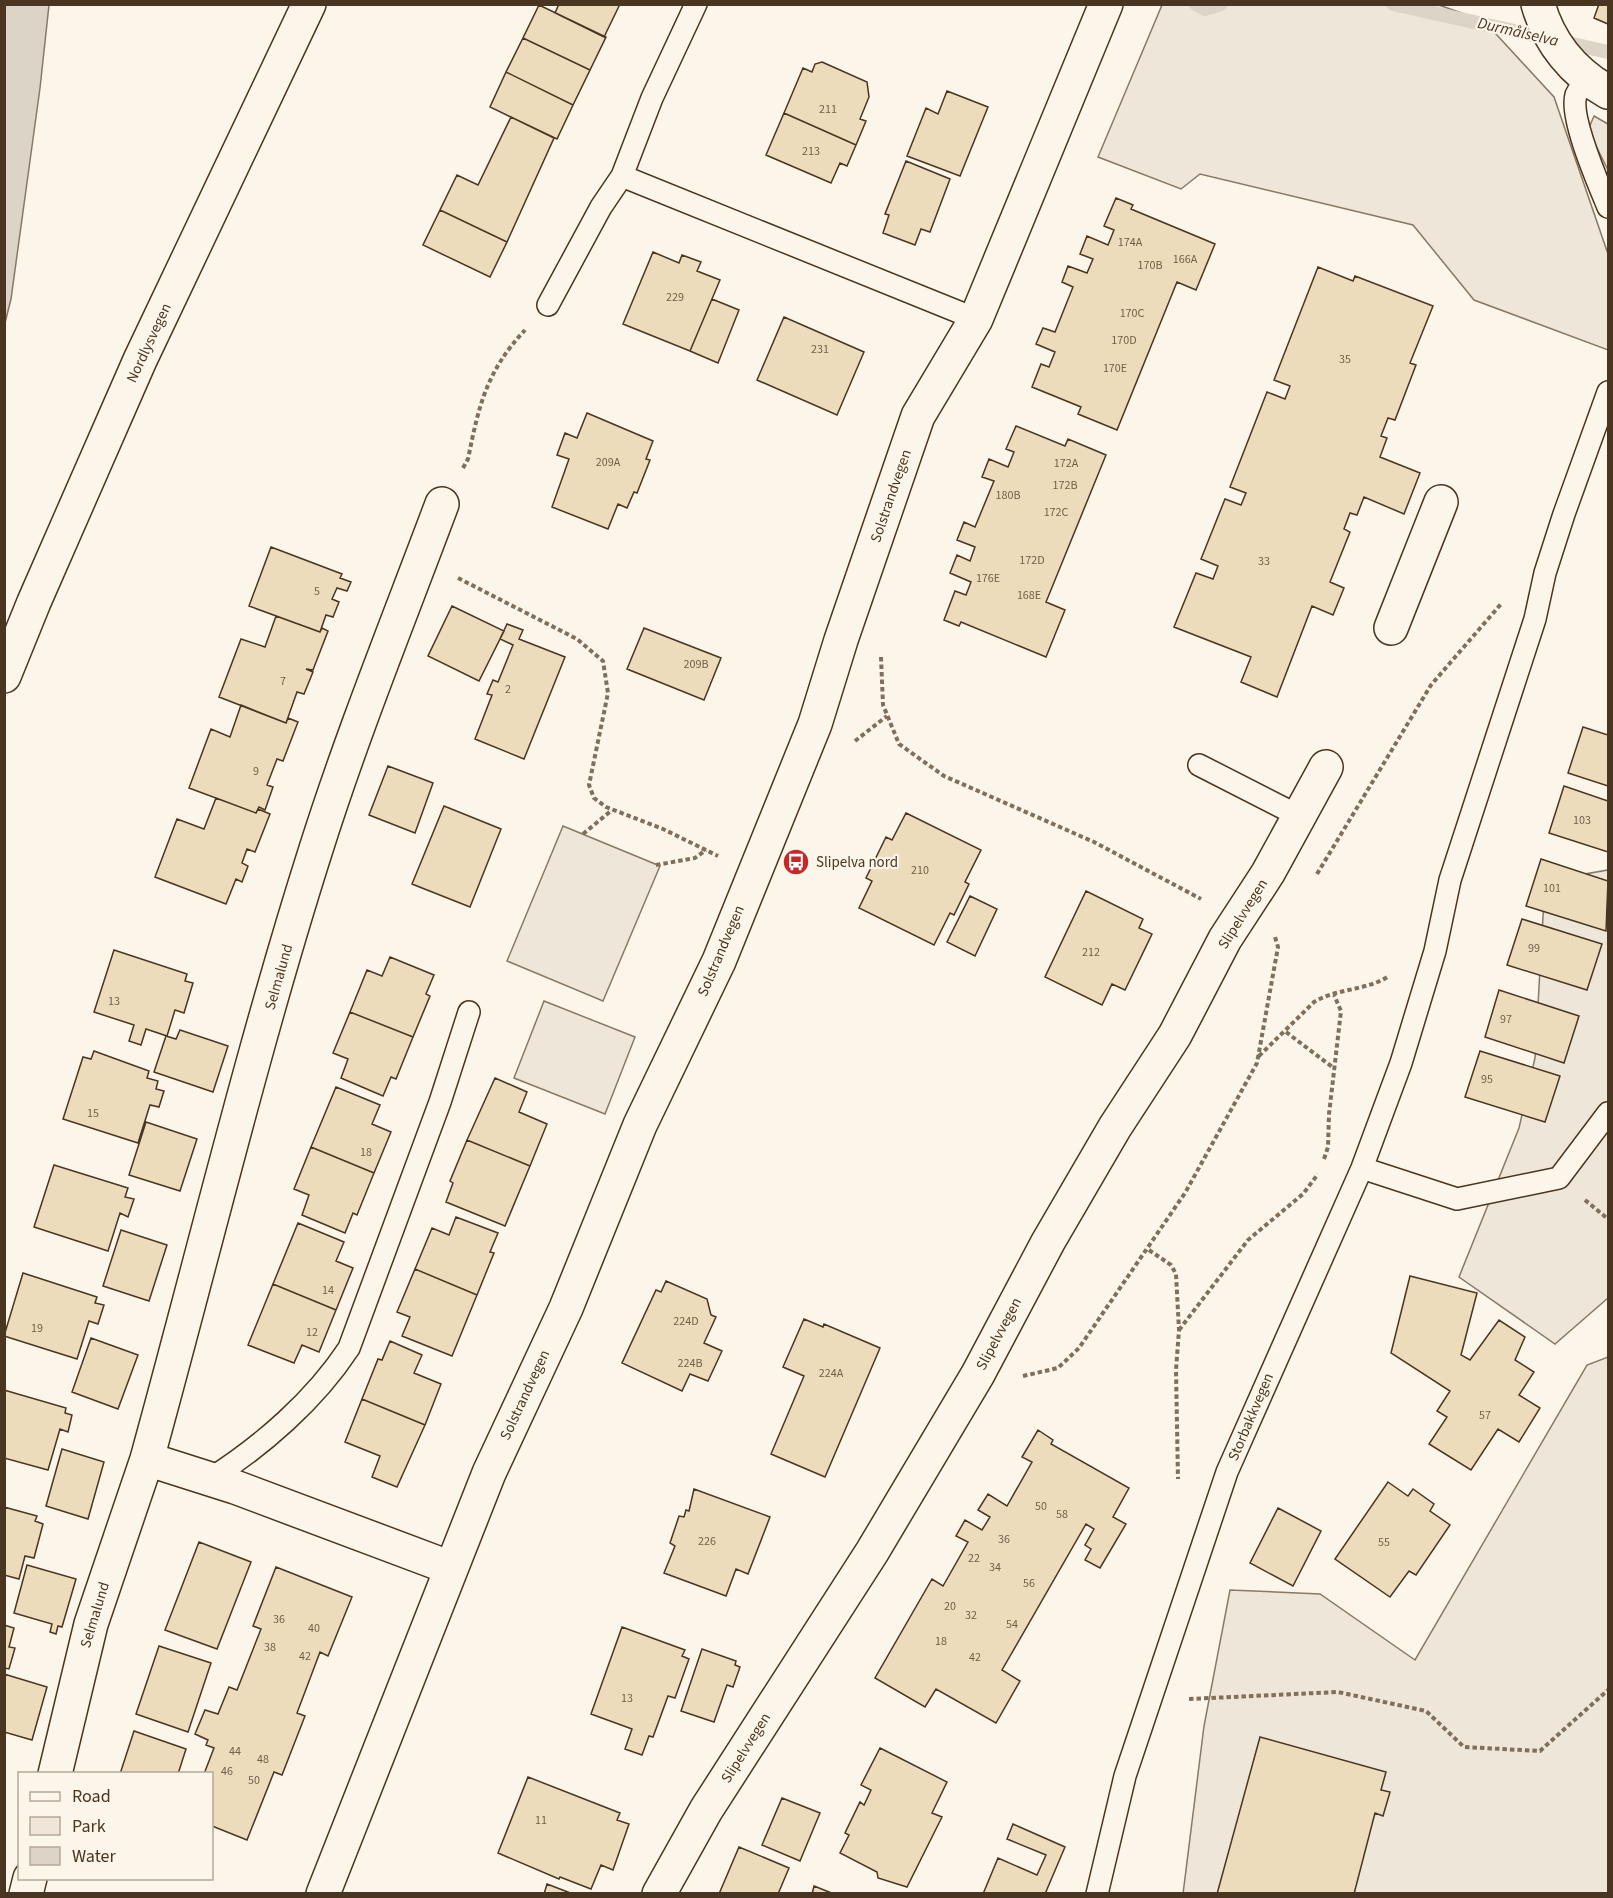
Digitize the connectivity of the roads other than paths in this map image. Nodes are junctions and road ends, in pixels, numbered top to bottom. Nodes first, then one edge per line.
1 (696, 4) edge
2 (1106, 4) edge
3 (1539, 4) edge
4 (308, 8) edge
5 (1597, 86) edge
6 (622, 176) junction
7 (1608, 207) edge
8 (548, 305) road end
9 (976, 319) junction
10 (1608, 392) edge
11 (1441, 502) dead end
12 (442, 504) road end
13 (1391, 628) dead end
14 (4, 675) edge
15 (1199, 765) dead end
16 (1326, 766) dead end
17 (1299, 816) junction
18 (469, 1012) dead end
19 (1608, 1113) edge
20 (1362, 1168) junction
21 (147, 1459) junction
22 (210, 1479) junction
23 (451, 1568) junction
24 (55, 1772) edge
25 (323, 1893) edge
26 (659, 1893) edge
27 (1097, 1893) edge

1 - 6 lane
2 - 9 main road, Solstrandvegen
3 - 5 main road
4 - 14 main road, Nordlysvegen
5 - 7 lane
6 - 8 lane
6 - 9 lane
9 - 23 main road, Solstrandvegen
10 - 20 lane, Storbakkvegen
11 - 13 main road
12 - 21 main road, Selmalund
15 - 17 lane
16 - 17 main road, Slipelvvegen
17 - 26 main road, Slipelvvegen
18 - 22 lane
19 - 20 lane
20 - 27 lane, Storbakkvegen
21 - 22 main road
21 - 24 main road, Selmalund
22 - 23 main road
23 - 25 main road, Solstrandvegen

